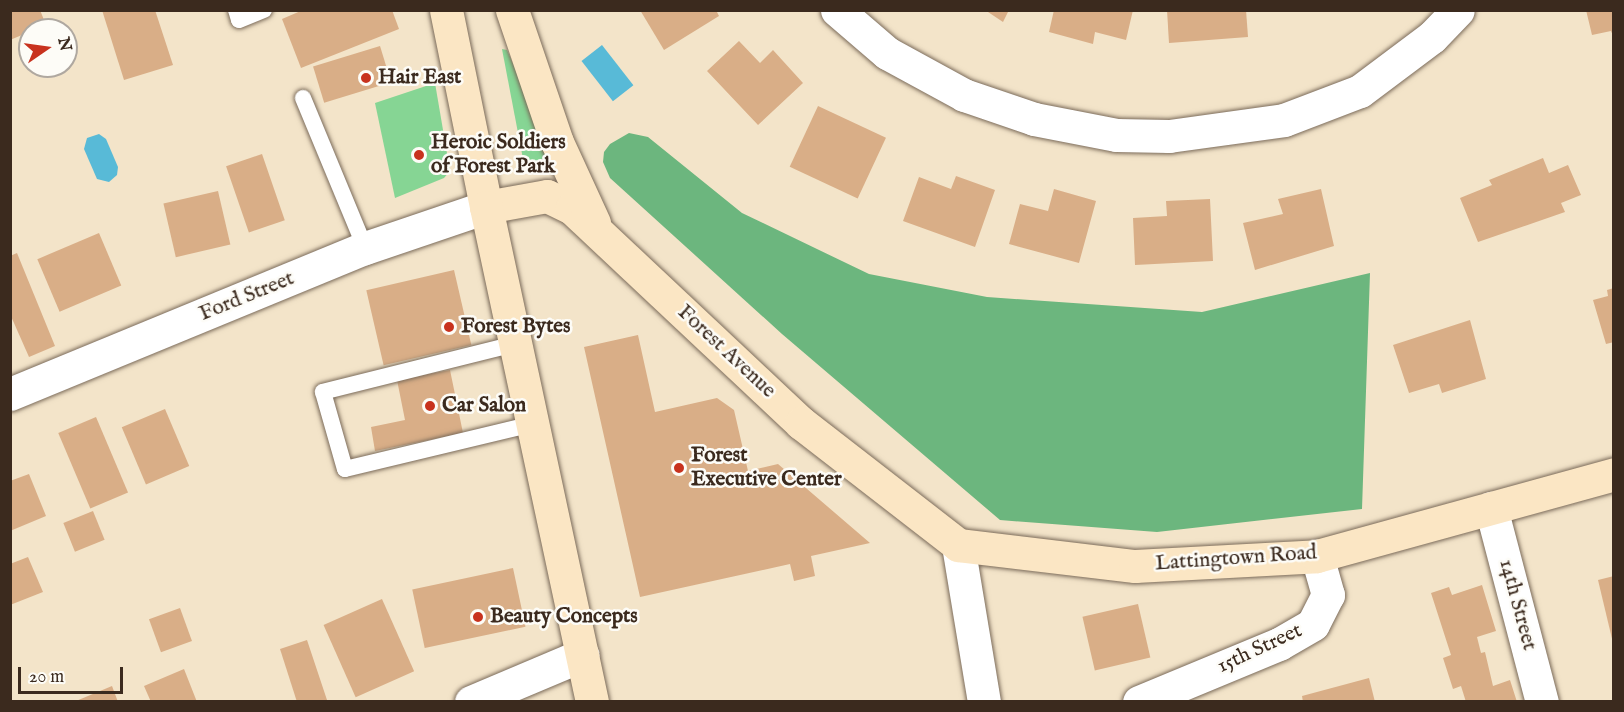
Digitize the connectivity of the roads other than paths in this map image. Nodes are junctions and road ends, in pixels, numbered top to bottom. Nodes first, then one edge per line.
1 (236, 10) edge
2 (264, 10) edge
3 (446, 10) edge
4 (512, 10) edge
5 (837, 10) edge
6 (1458, 10) edge
7 (303, 98) dead end
8 (486, 207) junction
9 (597, 230) junction
10 (365, 248) junction
11 (515, 344) junction
12 (10, 394) edge
13 (532, 424) junction
14 (1614, 474) edge
15 (1491, 508) junction
16 (958, 545) junction
17 (1317, 556) junction
18 (582, 655) junction
19 (471, 702) edge
20 (592, 702) edge
21 (984, 702) edge
22 (1139, 702) edge
23 (1542, 702) edge

1 - 2 lane
3 - 8 main road
4 - 9 main road
5 - 6 street
7 - 10 lane
8 - 9 main road, Forest Avenue
8 - 10 street, Ford Street
8 - 11 main road
9 - 16 main road, Forest Avenue
10 - 12 street, Ford Street
11 - 13 main road
11 - 13 lane
13 - 18 main road
14 - 15 main road, Lattingtown Road
15 - 17 main road, Lattingtown Road
15 - 23 street, 14th Street
16 - 17 main road, Lattingtown Road
16 - 21 street
17 - 22 street, 15th Street
18 - 19 street
18 - 20 main road

